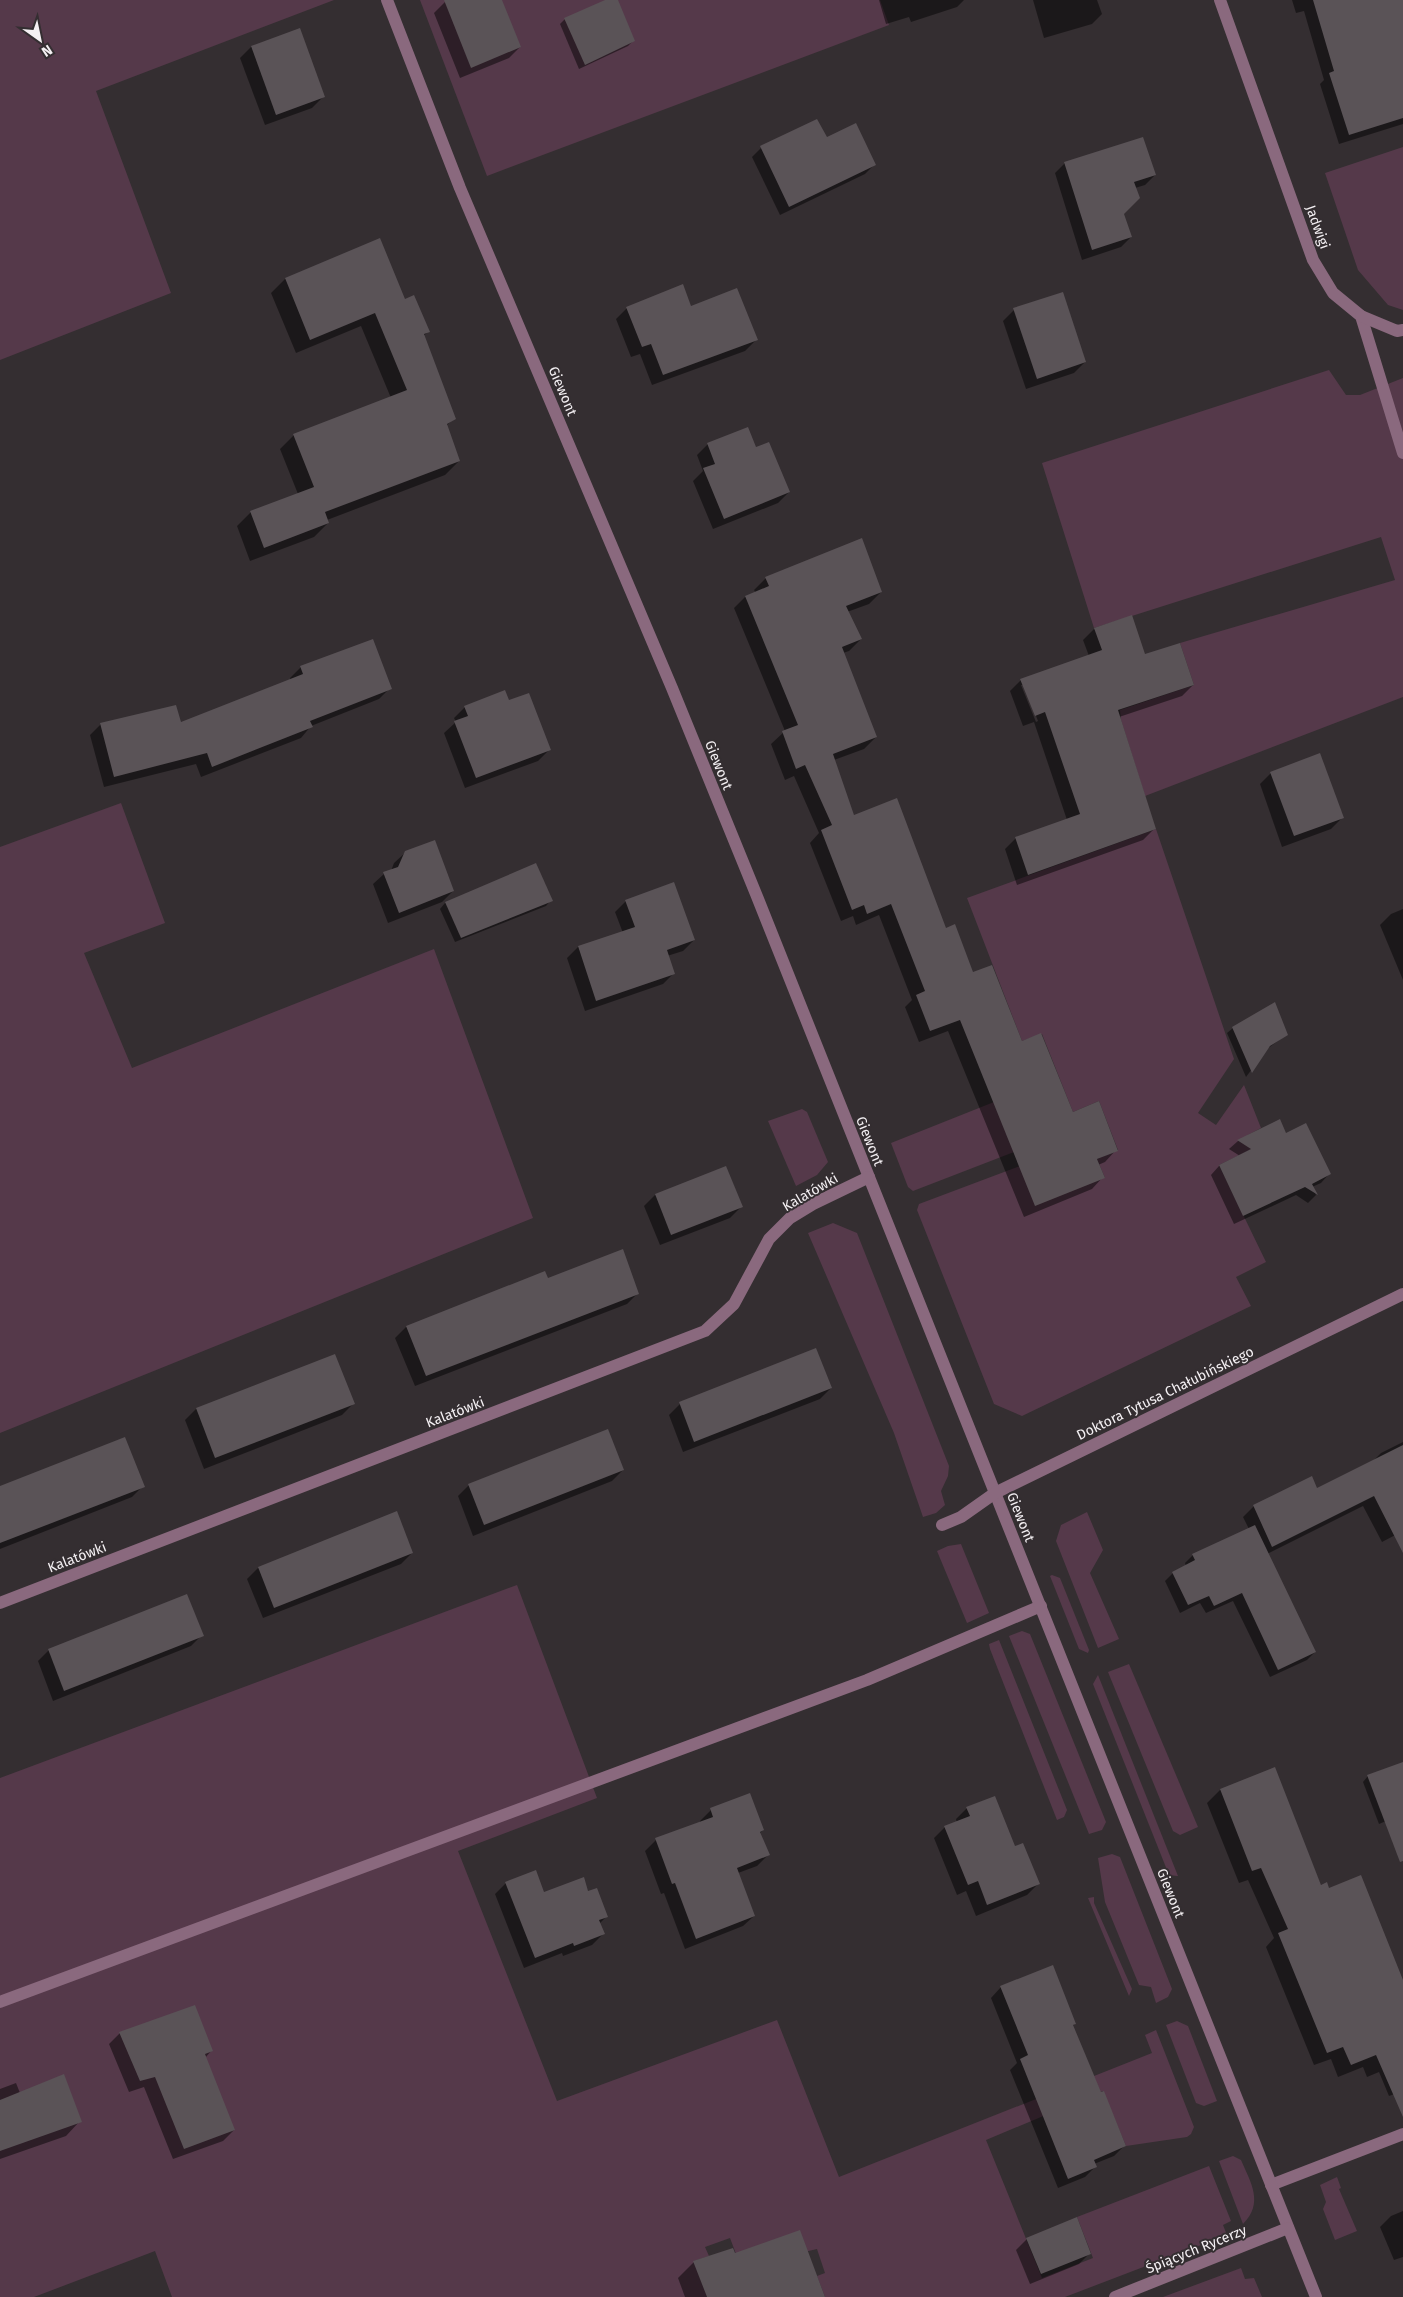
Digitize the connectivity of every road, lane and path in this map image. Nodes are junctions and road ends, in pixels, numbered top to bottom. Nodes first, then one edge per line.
1 (387, 0) edge
2 (1220, 0) edge
3 (1361, 316) junction
4 (1403, 330) edge
5 (1403, 453) edge
6 (869, 1177) junction
7 (1403, 1294) edge
8 (995, 1493) junction
9 (942, 1524) dead end
10 (0, 1604) edge
11 (1041, 1606) junction
12 (0, 2002) edge
13 (1403, 2134) edge
14 (1271, 2185) junction
15 (1288, 2228) junction
16 (1115, 2297) edge
17 (1316, 2297) edge

1 - 6 street, Giewont
2 - 3 street, Jadwigi
3 - 4 street, Jadwigi
3 - 5 street
6 - 8 street, Giewont
6 - 10 street, Kalatówki
7 - 8 street, Doktora Tytusa Chałubińskiego
8 - 9 street, Doktora Tytusa Chałubińskiego
8 - 11 street, Giewont
11 - 12 street
11 - 14 street, Giewont
13 - 14 street
14 - 15 street, Giewont
15 - 16 street, Śpiących Rycerzy
15 - 17 street, Giewont

